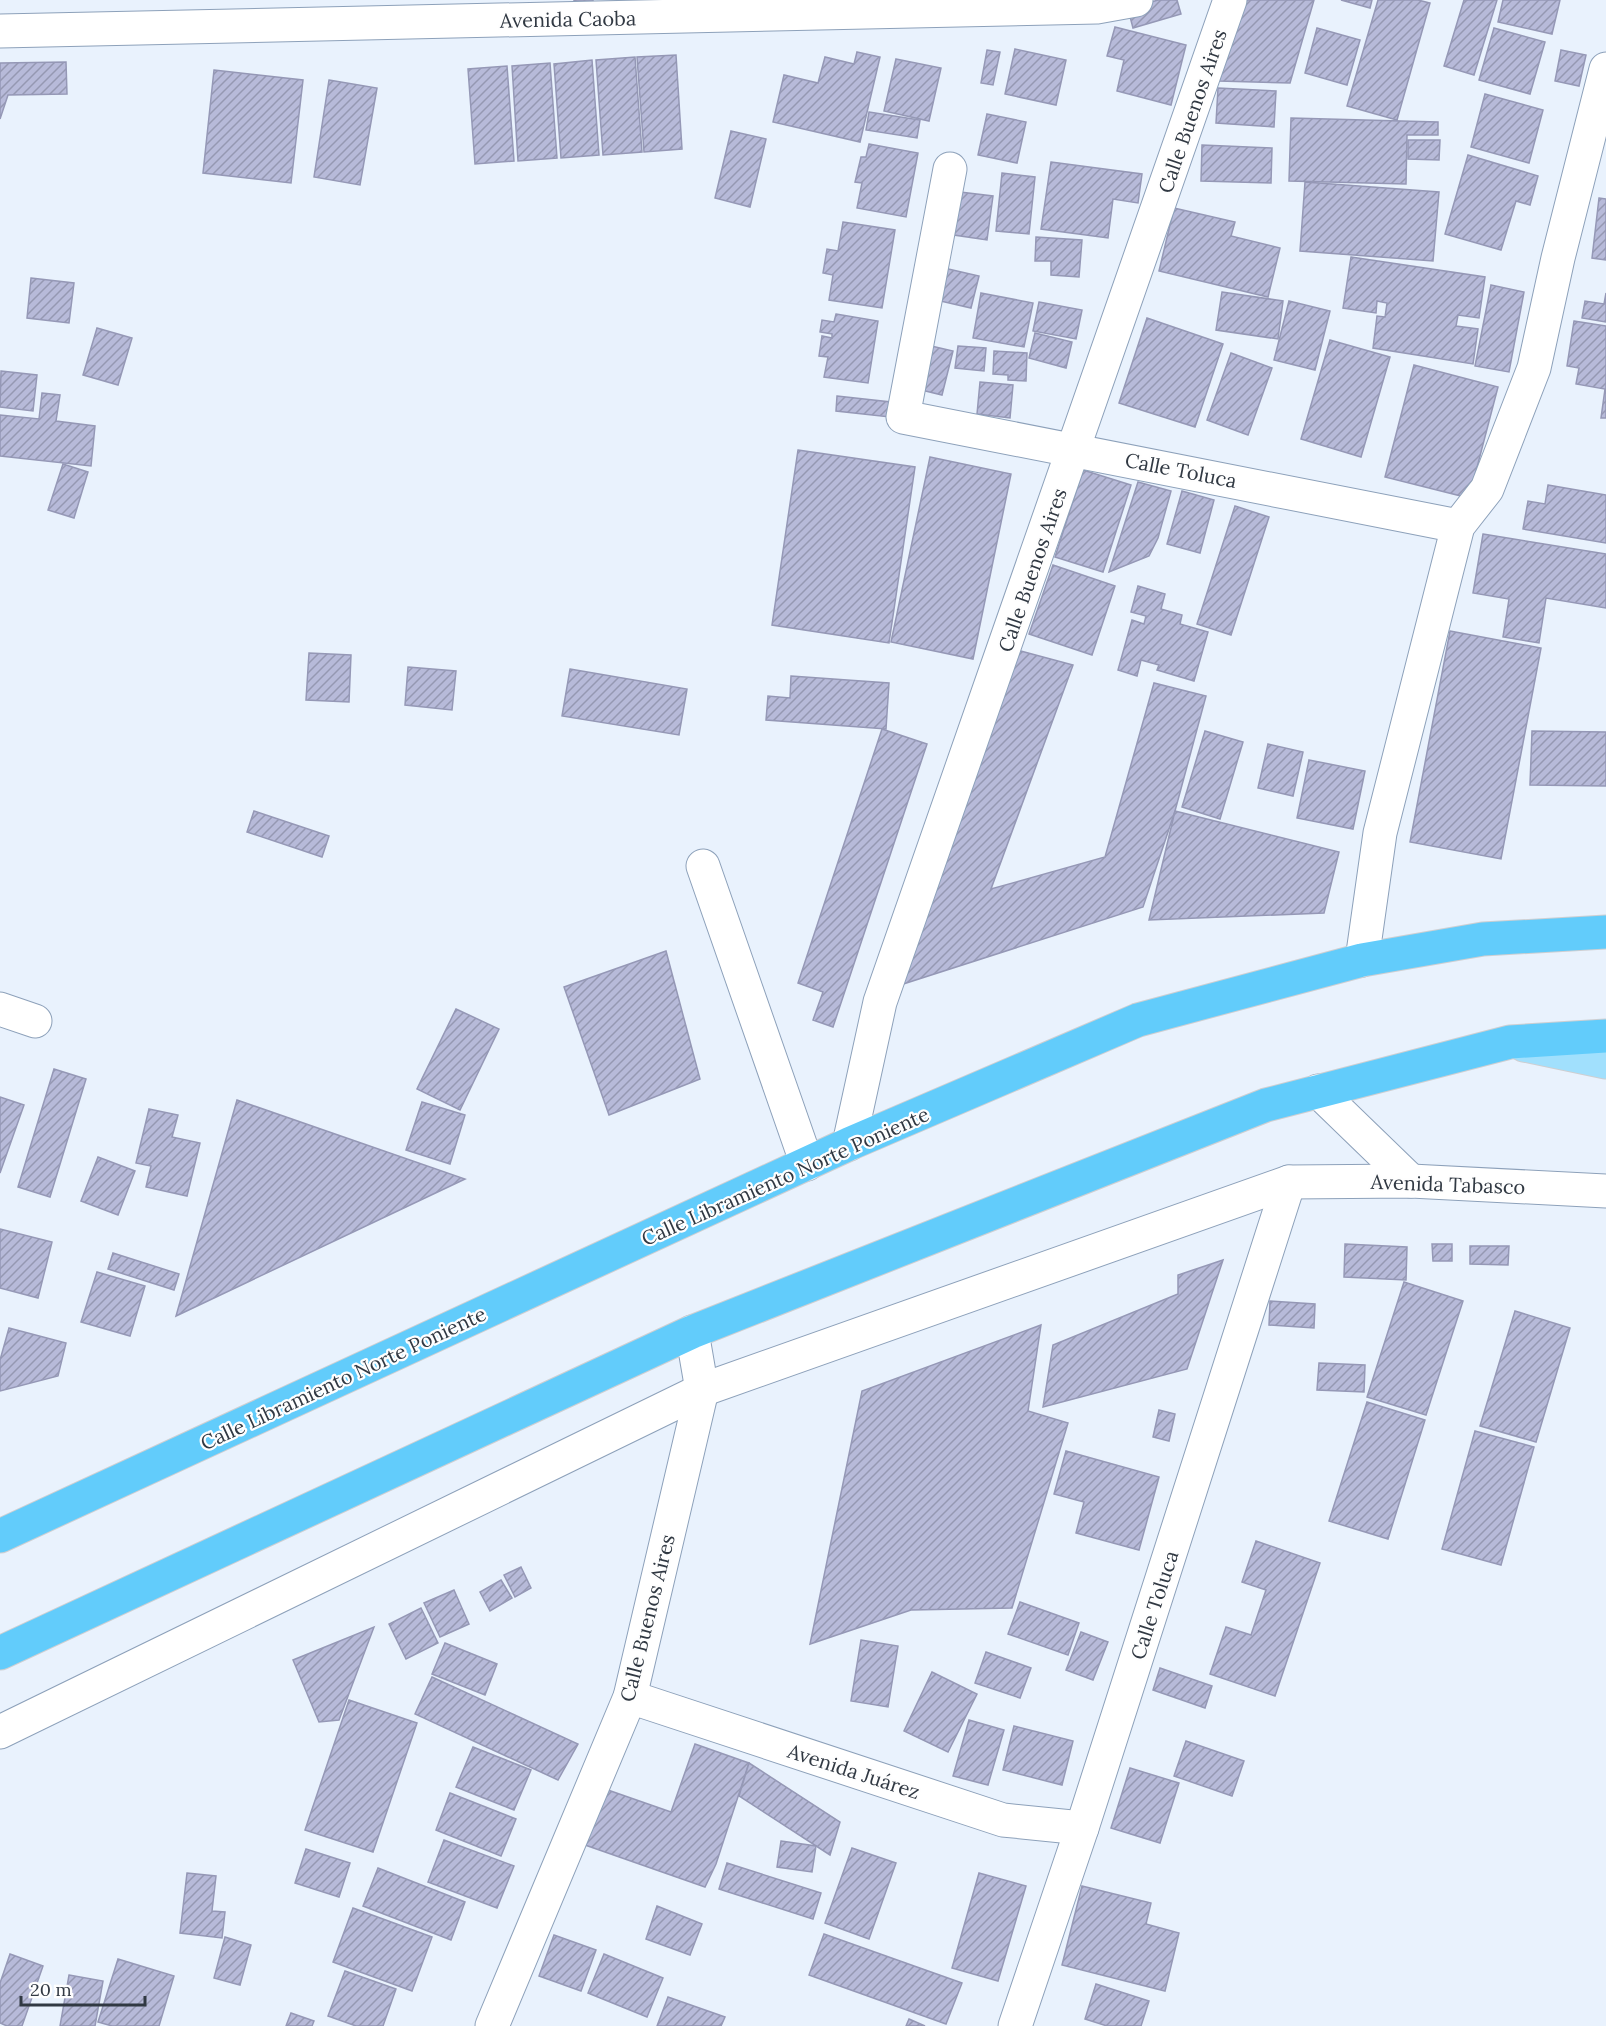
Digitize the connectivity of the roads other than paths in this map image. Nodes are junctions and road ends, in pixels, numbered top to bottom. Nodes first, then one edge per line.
1 (1136, 0) edge
2 (1230, 0) edge
3 (0, 31) edge
4 (1606, 69) edge
5 (950, 169) dead end
6 (1074, 449) junction
7 (1458, 526) junction
8 (703, 866) dead end
9 (1606, 932) edge
10 (1362, 960) junction
11 (0, 1009) edge
12 (35, 1021) dead end
13 (1606, 1036) edge
14 (1510, 1042) junction
15 (1606, 1062) edge
16 (1318, 1091) junction
17 (849, 1144) junction
18 (807, 1164) junction
19 (1412, 1180) junction
20 (1289, 1182) junction
21 (1606, 1191) edge
22 (692, 1332) junction
23 (702, 1390) junction
24 (0, 1536) edge
25 (0, 1653) edge
26 (630, 1697) junction
27 (0, 1732) edge
28 (1082, 1828) junction
29 (492, 2026) edge
30 (1015, 2026) edge

1 - 3 street, Avenida Caoba
2 - 6 street, Calle Buenos Aires
4 - 7 street
5 - 6 street, Calle Toluca
6 - 7 street, Calle Toluca
6 - 17 street, Calle Buenos Aires
7 - 10 street
8 - 18 street
9 - 10 highway, Calle Libramiento Norte Poniente
10 - 17 highway, Calle Libramiento Norte Poniente
11 - 12 street
13 - 14 highway
14 - 15 main road
14 - 16 highway
16 - 19 street
16 - 22 highway
17 - 18 highway, Calle Libramiento Norte Poniente
18 - 24 highway, Calle Libramiento Norte Poniente
19 - 20 street, Avenida Tabasco
19 - 21 street, Avenida Tabasco
20 - 23 street, Avenida Tabasco
20 - 28 street, Calle Toluca
22 - 23 street, Calle Buenos Aires
22 - 25 highway
23 - 26 street, Calle Buenos Aires
23 - 27 street, Avenida Tabasco
26 - 28 street, Avenida Juárez
26 - 29 street, Calle Buenos Aires
28 - 30 street, Calle Toluca

